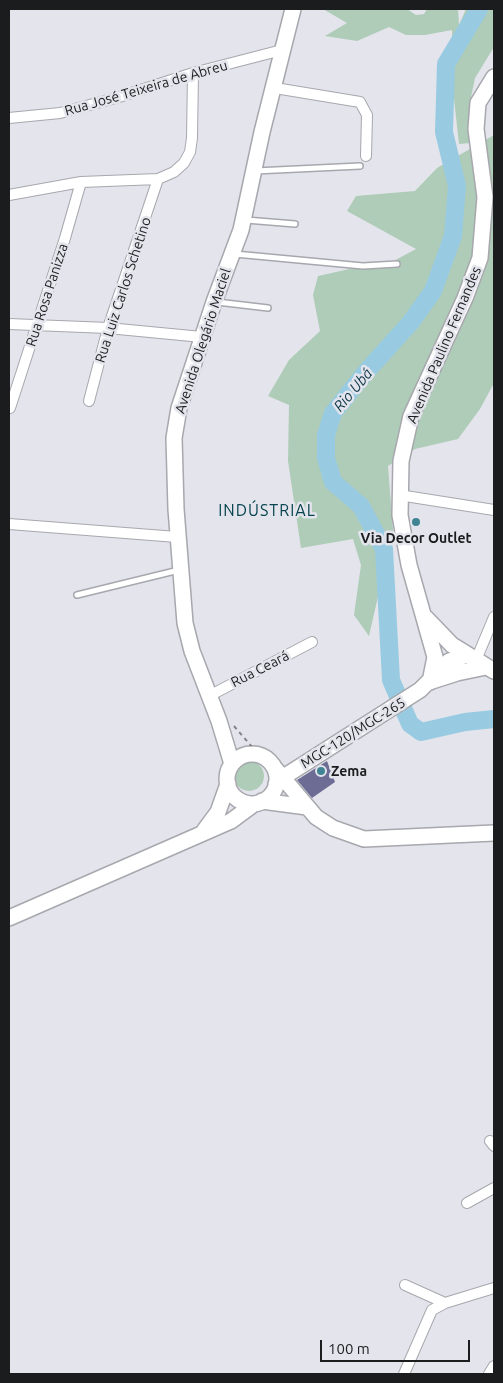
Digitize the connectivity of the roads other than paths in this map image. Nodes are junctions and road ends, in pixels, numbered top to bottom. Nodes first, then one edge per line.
1 (293, 9) edge
2 (282, 50) junction
3 (192, 73) junction
4 (494, 77) edge
5 (275, 88) junction
6 (9, 118) edge
7 (366, 156) dead end
8 (360, 166) dead end
9 (255, 171) junction
10 (158, 179) junction
11 (81, 182) junction
12 (9, 195) edge
13 (243, 219) junction
14 (295, 224) dead end
15 (232, 253) junction
16 (397, 264) dead end
17 (214, 302) junction
18 (268, 308) dead end
19 (9, 324) edge
20 (38, 324) junction
21 (108, 328) junction
22 (202, 337) junction
23 (89, 401) dead end
24 (10, 408) dead end
25 (399, 495) junction
26 (494, 510) edge
27 (9, 524) edge
28 (178, 537) junction
29 (179, 570) junction
30 (77, 595) dead end
31 (423, 615) junction
32 (494, 617) edge
33 (312, 642) dead end
34 (481, 663) edge
35 (425, 686) junction
36 (209, 696) junction
37 (232, 764) junction
38 (282, 776) junction
39 (228, 784) junction
40 (258, 803) junction
41 (307, 807) junction
42 (494, 833) edge
43 (200, 835) junction
44 (9, 918) edge
45 (494, 1188) edge
46 (467, 1203) dead end
47 (404, 1285) dead end
48 (494, 1288) edge
49 (445, 1303) junction
50 (494, 1366) edge
51 (404, 1374) edge
52 (489, 1374) edge

1 - 2 main road, Avenida Olegário Maciel
2 - 3 street, Rua José Teixeira de Abreu
2 - 5 main road, Avenida Olegário Maciel
3 - 6 street, Rua José Teixeira de Abreu
3 - 10 street
4 - 25 main road, Avenida Paulino Fernandes
5 - 7 street
5 - 9 main road, Avenida Olegário Maciel
8 - 9 lane
9 - 13 main road, Avenida Olegário Maciel
10 - 11 street
10 - 21 street, Rua Luiz Carlos Schetino
11 - 12 street
11 - 20 street, Rua Rosa Panizza
13 - 14 lane
13 - 15 main road, Avenida Olegário Maciel
15 - 16 lane
15 - 17 main road, Avenida Olegário Maciel
17 - 18 lane
17 - 22 main road, Avenida Olegário Maciel
19 - 20 street
20 - 21 street
20 - 24 street, Rua Rosa Panizza
21 - 22 street
21 - 23 street, Rua Luiz Carlos Schetino
22 - 28 main road, Avenida Olegário Maciel
25 - 26 street
25 - 31 main road, Avenida Paulino Fernandes
27 - 28 street
28 - 29 main road, Avenida Olegário Maciel
29 - 30 lane
29 - 36 main road, Avenida Olegário Maciel
31 - 34 main road, Avenida Paulino Fernandes
31 - 35 main road, Avenida Paulino Fernandes
32 - 34 street
33 - 36 street, Rua Ceará
34 - 35 main road
34 - 35 main road
35 - 38 main road, MGC-120/MGC-265
36 - 37 main road, Avenida Olegário Maciel
37 - 38 main road
37 - 39 main road
38 - 40 main road
38 - 41 main road
39 - 40 main road
39 - 43 main road
40 - 41 main road
40 - 43 main road
41 - 42 main road
43 - 44 main road
45 - 46 street
47 - 49 street
48 - 49 street
49 - 51 street
50 - 52 street

